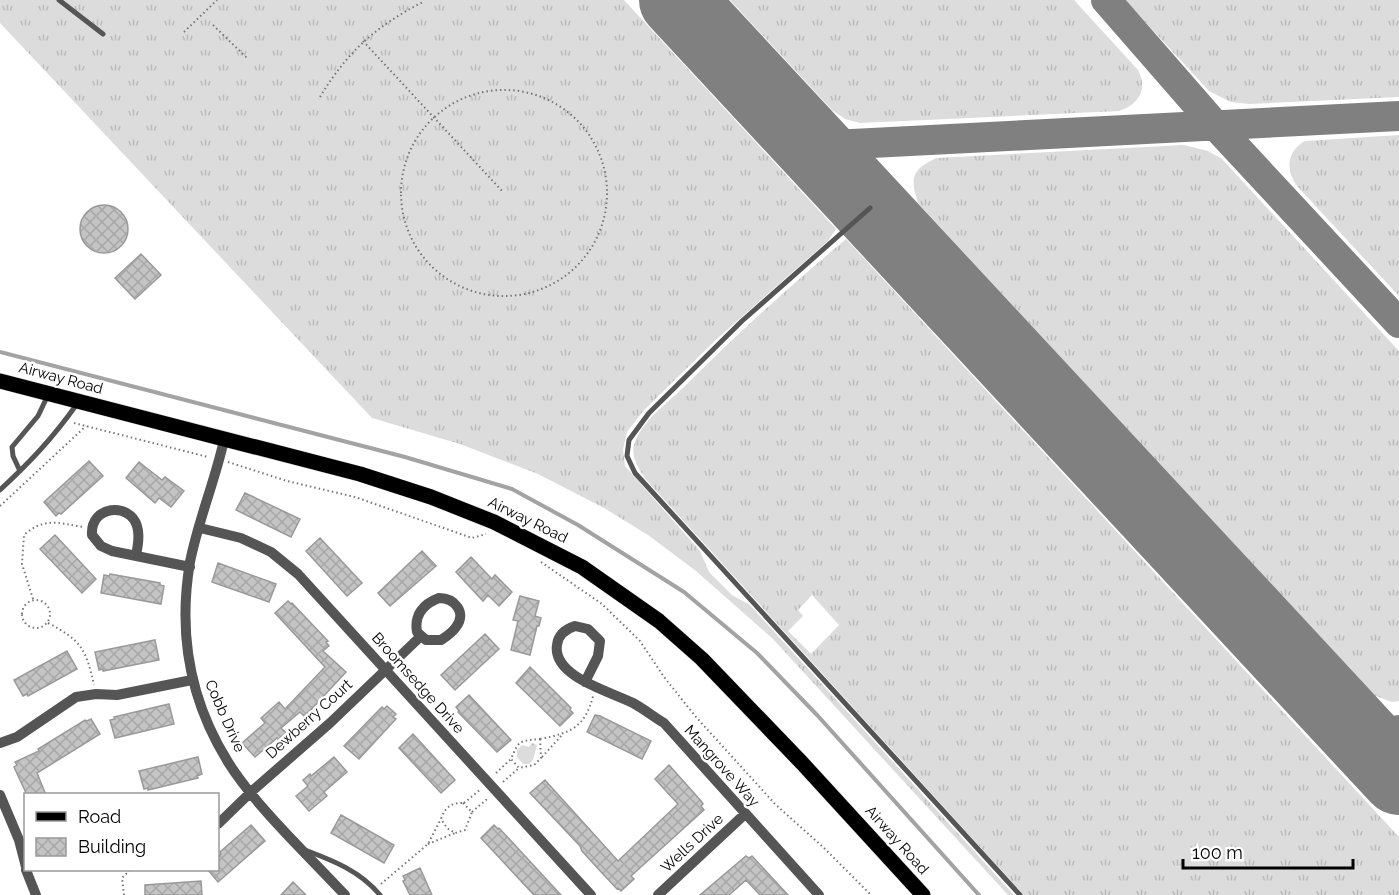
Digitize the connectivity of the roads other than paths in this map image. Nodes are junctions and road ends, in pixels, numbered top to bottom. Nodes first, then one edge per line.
1 (59, 0) edge
2 (103, 34) dead end
3 (870, 208) dead end
4 (0, 381) edge
5 (49, 394) junction
6 (79, 402) junction
7 (224, 440) junction
8 (20, 471) junction
9 (0, 490) edge
10 (200, 528) junction
11 (136, 555) junction
12 (190, 567) junction
13 (420, 637) junction
14 (386, 669) junction
15 (192, 680) junction
16 (585, 682) junction
17 (0, 743) edge
18 (251, 792) junction
19 (0, 795) edge
20 (745, 814) junction
21 (219, 823) edge
22 (303, 850) junction
23 (24, 860) edge
24 (27, 871) edge
25 (342, 894) edge
26 (36, 895) edge
27 (380, 895) edge
28 (591, 895) edge
29 (658, 895) edge
30 (819, 895) edge
31 (923, 895) edge
32 (1020, 895) edge

1 - 2 lane
3 - 32 lane
4 - 5 main road, Airway Road
5 - 6 main road, Airway Road
5 - 8 lane
6 - 7 main road, Airway Road
6 - 8 lane
7 - 10 street, Cobb Drive
7 - 31 main road, Airway Road
8 - 9 lane
10 - 12 street, Cobb Drive
10 - 14 street, Broomsedge Drive
11 - 11 street
11 - 12 street
12 - 15 street, Cobb Drive
13 - 13 street
13 - 14 street, Dewberry Court
14 - 18 street, Dewberry Court
14 - 28 street, Broomsedge Drive
15 - 17 street
15 - 18 street, Cobb Drive
16 - 16 street, Mangrove Way
16 - 20 street, Mangrove Way
18 - 21 street, Dewberry Court
18 - 22 street, Cobb Drive
19 - 23 street
20 - 29 street, Wells Drive
20 - 30 street, Mangrove Way
22 - 25 street, Cobb Drive
22 - 27 lane
24 - 26 street

